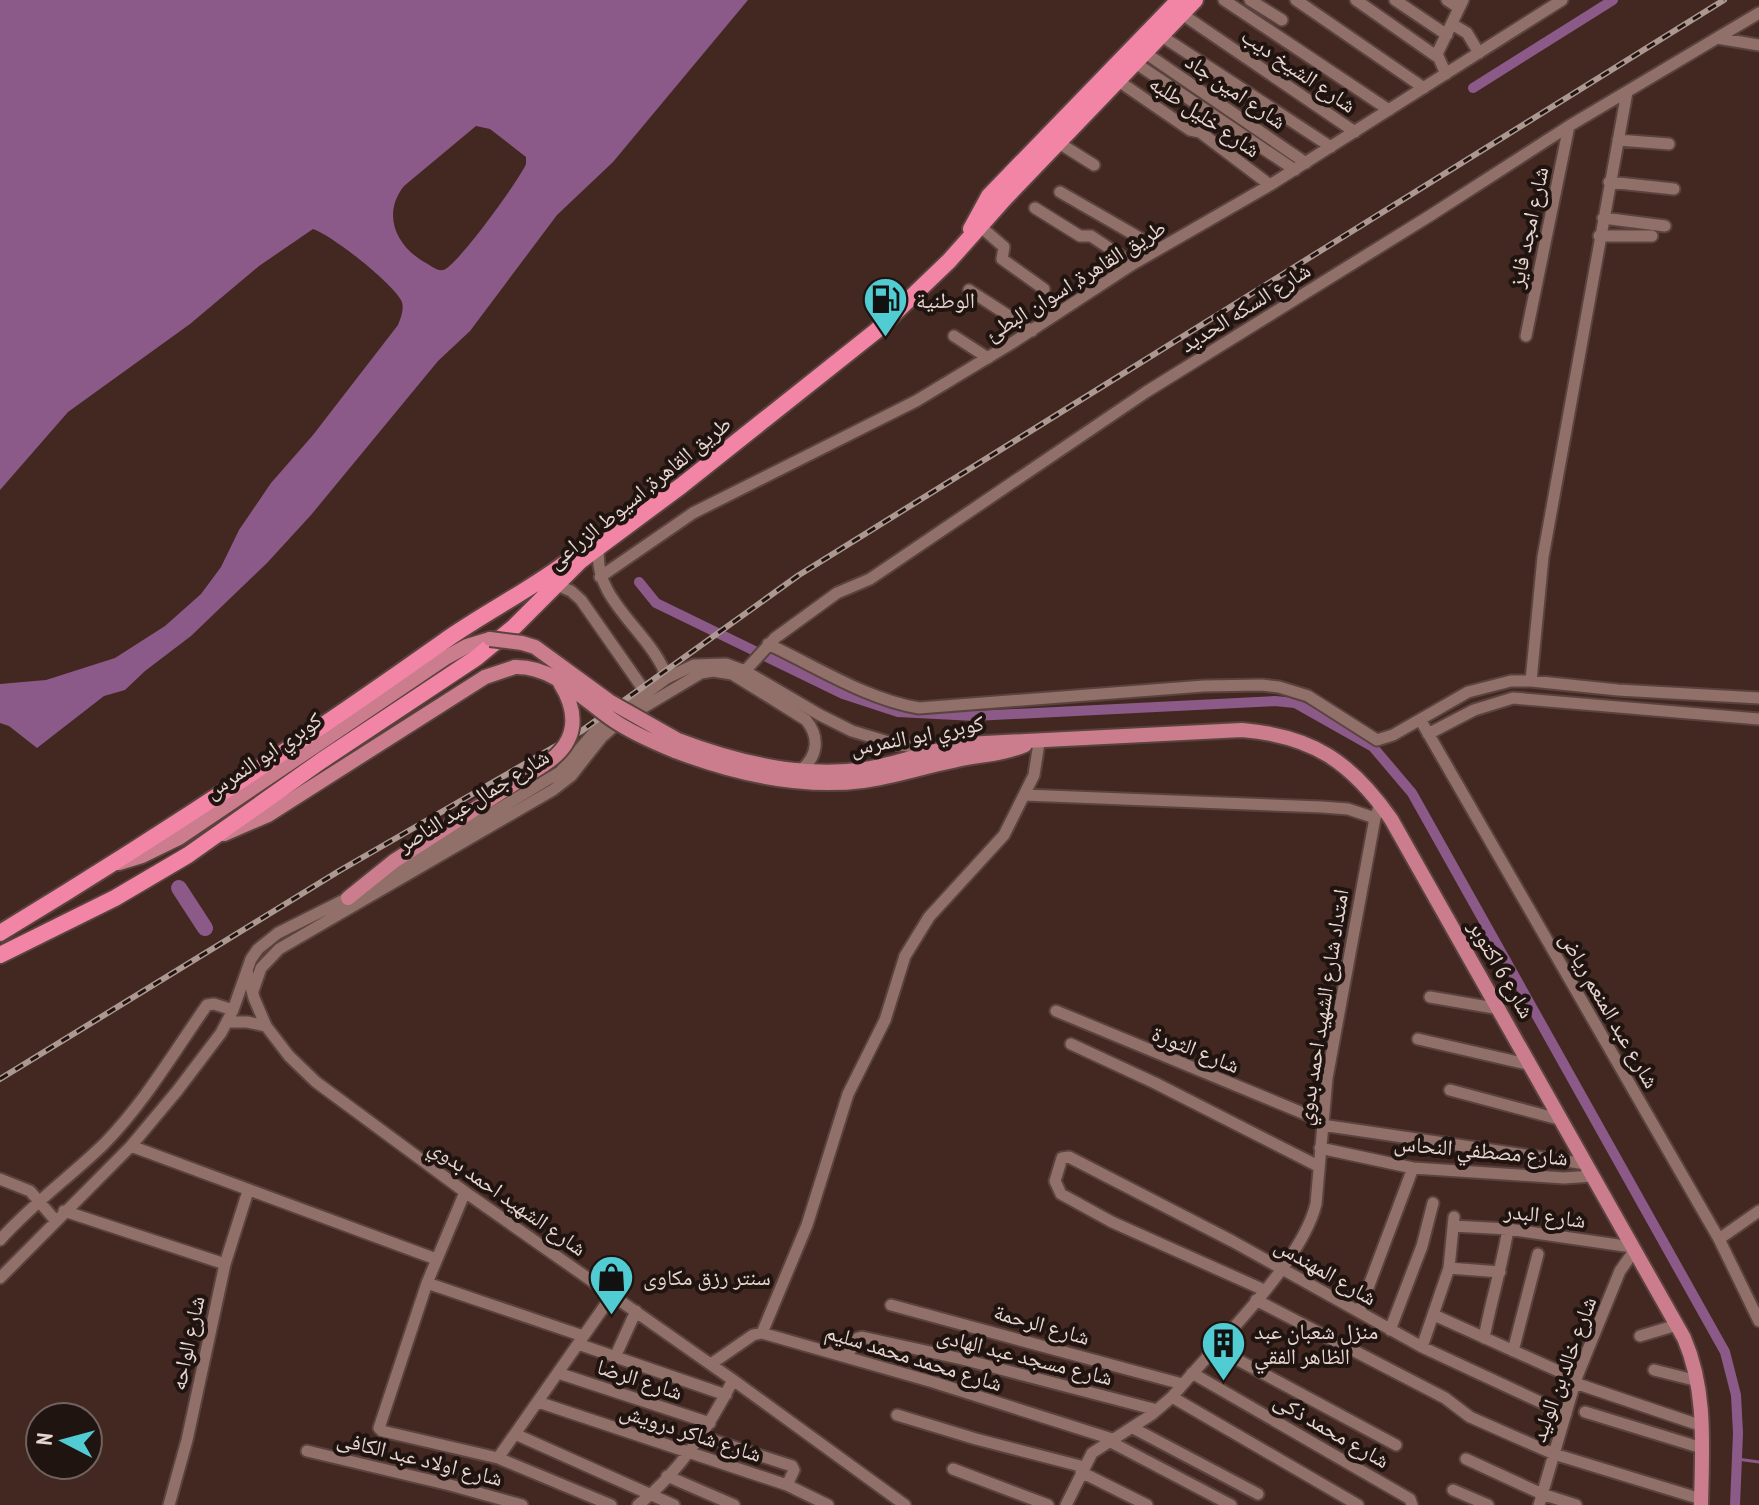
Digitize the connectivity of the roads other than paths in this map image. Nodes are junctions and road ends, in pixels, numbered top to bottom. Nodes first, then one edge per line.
1 (1195, 0) edge
2 (1224, 0) edge
3 (1250, 0) edge
4 (1296, 0) edge
5 (1356, 0) edge
6 (1395, 0) edge
7 (1447, 0) edge
8 (1539, 0) edge
9 (1562, 0) edge
10 (1461, 4) edge
11 (1180, 7) edge
12 (1759, 13) edge
13 (1539, 14) junction
14 (1282, 20) dead end
15 (1449, 30) junction
16 (1160, 35) junction
17 (1717, 38) junction
18 (1759, 45) edge
19 (1479, 53) junction
20 (1436, 56) junction
21 (1139, 57) junction
22 (1446, 74) junction
23 (1117, 80) junction
24 (1424, 88) junction
25 (1627, 92) junction
26 (1389, 110) junction
27 (1569, 126) junction
28 (1355, 132) junction
29 (1618, 140) junction
30 (1059, 143) junction
31 (1669, 144) dead end
32 (1331, 147) junction
33 (1094, 165) dead end
34 (1300, 166) junction
35 (1609, 182) junction
36 (1270, 185) junction
37 (1674, 189) dead end
38 (1060, 192) dead end
39 (1035, 208) dead end
40 (1603, 218) junction
41 (1665, 226) dead end
42 (981, 227) junction
43 (1599, 236) junction
44 (1652, 236) dead end
45 (1159, 249) junction
46 (1133, 264) junction
47 (1044, 289) dead end
48 (969, 290) dead end
49 (1032, 331) junction
50 (954, 336) dead end
51 (1526, 336) dead end
52 (988, 358) junction
53 (599, 546) junction
54 (600, 577) junction
55 (557, 585) junction
56 (765, 647) junction
57 (748, 667) junction
58 (667, 678) junction
59 (558, 680) junction
60 (1531, 681) junction
61 (646, 693) junction
62 (1759, 698) edge
63 (1759, 719) edge
64 (1421, 721) junction
65 (1428, 734) junction
66 (1034, 743) junction
67 (677, 746) junction
68 (933, 750) junction
69 (801, 770) junction
70 (1025, 795) junction
71 (1378, 811) junction
72 (216, 836) junction
73 (114, 864) junction
74 (348, 898) junction
75 (0, 933) edge
76 (0, 955) edge
77 (247, 969) junction
78 (252, 992) junction
79 (1430, 997) dead end
80 (1500, 1009) junction
81 (233, 1010) junction
82 (1056, 1011) dead end
83 (227, 1022) junction
84 (266, 1026) junction
85 (1418, 1039) dead end
86 (1071, 1044) dead end
87 (1531, 1065) junction
88 (158, 1079) junction
89 (1450, 1090) dead end
90 (177, 1091) junction
91 (1562, 1120) junction
92 (1322, 1123) junction
93 (131, 1146) junction
94 (1320, 1148) junction
95 (1318, 1166) junction
96 (1413, 1168) junction
97 (1589, 1170) junction
98 (0, 1179) edge
99 (248, 1191) junction
100 (465, 1192) junction
101 (39, 1200) junction
102 (1433, 1203) dead end
103 (1759, 1211) edge
104 (59, 1215) junction
105 (1508, 1229) junction
106 (1, 1237) edge
107 (1719, 1239) junction
108 (1633, 1249) junction
109 (1538, 1254) dead end
110 (436, 1259) junction
111 (225, 1264) junction
112 (1282, 1268) junction
113 (1449, 1268) junction
114 (1500, 1272) junction
115 (0, 1278) edge
116 (427, 1283) junction
117 (1264, 1290) junction
118 (613, 1294) junction
119 (1256, 1300) junction
120 (891, 1305) dead end
121 (636, 1311) junction
122 (1359, 1312) junction
123 (1434, 1315) junction
124 (1759, 1321) edge
125 (1677, 1325) junction
126 (1390, 1330) junction
127 (762, 1333) junction
128 (1640, 1336) dead end
129 (1484, 1338) junction
130 (580, 1340) junction
131 (1214, 1347) junction
132 (1422, 1347) junction
133 (1513, 1351) junction
134 (615, 1357) junction
135 (846, 1357) junction
136 (711, 1364) junction
137 (1654, 1370) dead end
138 (558, 1373) junction
139 (1192, 1373) junction
140 (733, 1380) junction
141 (1575, 1381) junction
142 (1698, 1381) junction
143 (1182, 1384) junction
144 (726, 1395) junction
145 (1172, 1397) junction
146 (538, 1402) junction
147 (1157, 1410) junction
148 (1585, 1412) dead end
149 (1566, 1414) junction
150 (897, 1415) dead end
151 (710, 1423) junction
152 (1702, 1426) junction
153 (1133, 1428) junction
154 (515, 1434) junction
155 (700, 1436) junction
156 (1111, 1440) junction
157 (1396, 1445) dead end
158 (1702, 1448) junction
159 (307, 1451) dead end
160 (687, 1451) junction
161 (1554, 1454) junction
162 (498, 1458) junction
163 (1466, 1459) dead end
164 (953, 1469) dead end
165 (1082, 1469) junction
166 (667, 1476) junction
167 (787, 1485) junction
168 (1453, 1490) dead end
169 (650, 1494) junction
170 (1258, 1494) dead end
171 (1541, 1499) edge
172 (1411, 1502) edge
173 (1701, 1502) edge
174 (169, 1505) edge
175 (522, 1505) edge
176 (611, 1505) edge
177 (638, 1505) edge
178 (674, 1505) edge
179 (734, 1505) edge
180 (828, 1505) edge
181 (905, 1505) edge
182 (1048, 1505) edge
183 (1066, 1505) edge
184 (1147, 1505) edge
185 (1231, 1505) edge
186 (1358, 1505) edge
187 (1488, 1505) edge
188 (1576, 1505) edge

1 - 11 highway, طريق القاهرة, اسيوط الزراعى
2 - 26 street
3 - 14 street
4 - 24 street
5 - 20 street
6 - 15 street
7 - 10 street
8 - 13 street
9 - 13 street, طريق القاهرة, اسوان البطئ
10 - 15 street
11 - 16 highway, طريق القاهرة, اسيوط الزراعى
11 - 28 street, شارع الشيخ ديب
11 - 73 highway, طريق القاهرة, اسيوط الزراعى
12 - 17 street, شارع السكه الحديد
13 - 19 street, طريق القاهرة, اسوان البطئ
15 - 19 street
15 - 20 street
16 - 21 highway, طريق القاهرة, اسيوط الزراعى
16 - 32 street
17 - 18 street
17 - 25 street, شارع السكه الحديد
19 - 22 street, طريق القاهرة, اسوان البطئ
20 - 22 street
21 - 23 highway, طريق القاهرة, اسيوط الزراعى
21 - 34 street
22 - 24 street, طريق القاهرة, اسوان البطئ
23 - 30 highway, طريق القاهرة, اسيوط الزراعى
23 - 36 street, شارع خليل طلبه
24 - 26 street, طريق القاهرة, اسوان البطئ
25 - 27 street, شارع السكه الحديد
25 - 29 street
26 - 28 street, طريق القاهرة, اسوان البطئ
27 - 51 street, شارع امجد فايز
27 - 56 street, شارع السكه الحديد
28 - 32 street, طريق القاهرة, اسوان البطئ
29 - 31 street
29 - 35 street
30 - 33 street
30 - 42 highway, طريق القاهرة, اسيوط الزراعى
32 - 34 street, طريق القاهرة, اسوان البطئ
34 - 36 street, طريق القاهرة, اسوان البطئ
35 - 37 street
35 - 40 street
36 - 45 street, طريق القاهرة, اسوان البطئ
38 - 45 street
39 - 46 street
40 - 41 street
40 - 43 street
42 - 47 street
42 - 53 highway, طريق القاهرة, اسيوط الزراعى
43 - 44 street
43 - 60 street
45 - 46 street, طريق القاهرة, اسوان البطئ
46 - 49 street, طريق القاهرة, اسوان البطئ
48 - 49 street
49 - 52 street, طريق القاهرة, اسوان البطئ
50 - 52 street
52 - 54 street, طريق القاهرة, اسوان البطئ
53 - 54 street
53 - 55 highway, طريق القاهرة, اسيوط الزراعى
54 - 58 street
55 - 61 street
55 - 72 highway, طريق القاهرة, اسيوط الزراعى
56 - 57 street, شارع السكه الحديد
56 - 64 street
57 - 58 street, شارع جمال عبد الناصر
57 - 68 street, شارع جمال عبد الناصر
58 - 61 street, شارع جمال عبد الناصر
59 - 67 main road, كوبري ابو النمرس, bridge
59 - 72 main road, كوبري ابو النمرس, bridge
59 - 74 main road, bridge
60 - 62 street
60 - 64 street
61 - 74 street, شارع جمال عبد الناصر
63 - 65 street
64 - 65 street, شارع عبد المنعم رياض
65 - 107 street, شارع عبد المنعم رياض
66 - 67 main road, كوبري ابو النمرس
66 - 68 main road, كوبري ابو النمرس
66 - 70 street
66 - 71 main road, شارع 6 اكتوبر
67 - 69 main road, كوبري ابو النمرس
67 - 73 main road, كوبري ابو النمرس, bridge
68 - 69 main road, كوبري ابو النمرس
69 - 78 street, شارع جمال عبد الناصر
70 - 71 street
70 - 127 street
71 - 80 main road, شارع 6 اكتوبر
71 - 92 street, امتداد شارع الشهيد احمد بدوي
72 - 76 highway, طريق القاهرة, اسيوط الزراعى
73 - 75 highway, طريق القاهرة, اسيوط الزراعى
74 - 77 street, شارع جمال عبد الناصر
77 - 78 street, شارع الشهيد احمد بدوي
77 - 81 street, شارع جمال عبد الناصر
78 - 84 street, شارع الشهيد احمد بدوي
79 - 80 street
80 - 87 main road, شارع 6 اكتوبر
81 - 83 street, شارع جمال عبد الناصر
81 - 88 street
82 - 92 street, شارع الثورة
83 - 84 street
83 - 90 street, شارع جمال عبد الناصر
84 - 100 street, شارع الشهيد احمد بدوي
85 - 87 street
86 - 95 street
87 - 91 main road, شارع 6 اكتوبر
88 - 90 street
88 - 101 street
89 - 91 street
90 - 93 street, شارع جمال عبد الناصر
91 - 97 main road, شارع 6 اكتوبر
92 - 94 street, امتداد شارع الشهيد احمد بدوي
92 - 97 street, شارع الثورة
93 - 99 street
93 - 104 street, شارع جمال عبد الناصر
94 - 95 street, امتداد شارع الشهيد احمد بدوي
94 - 96 street, شارع مصطفي النحاس
95 - 112 street, امتداد شارع الشهيد احمد بدوي
96 - 97 street, شارع مصطفي النحاس
96 - 122 street
97 - 108 main road, شارع 6 اكتوبر
98 - 101 street
99 - 110 street
99 - 111 street, شارع الواحه
100 - 110 street
100 - 118 street, شارع الشهيد احمد بدوي
101 - 104 street
101 - 106 street
102 - 126 street
103 - 107 street
104 - 111 street
104 - 115 street, شارع جمال عبد الناصر
105 - 108 street, شارع البدر
105 - 113 street, شارع البدر
105 - 114 street
107 - 124 street, شارع عبد المنعم رياض
108 - 125 main road, شارع 6 اكتوبر
108 - 141 street, شارع خالد بن الوليد
109 - 133 street
110 - 116 street
111 - 174 street, شارع الواحه
112 - 117 street, امتداد شارع الشهيد احمد بدوي
112 - 117 street, شارع المهندس
112 - 122 street, شارع المهندس
113 - 114 street
113 - 123 street
114 - 129 street
116 - 130 street
116 - 162 street
117 - 119 street, امتداد شارع الشهيد احمد بدوي
118 - 121 street, شارع الشهيد احمد بدوي
118 - 130 street
119 - 131 street, امتداد شارع الشهيد احمد بدوي
119 - 161 street
120 - 143 street, شارع الرحمة
121 - 134 street
121 - 136 street, شارع الشهيد احمد بدوي
122 - 126 street, شارع المهندس
123 - 129 street
123 - 132 street
125 - 128 street
125 - 142 main road, شارع 6 اكتوبر
126 - 132 street, شارع المهندس
127 - 135 street, شارع محمد محمد سليم
127 - 136 street
129 - 133 street
130 - 134 street
130 - 138 street
131 - 139 street, امتداد شارع الشهيد احمد بدوي
131 - 157 street
132 - 149 street, شارع المهندس
133 - 141 street
134 - 144 street
135 - 147 street, شارع مسجد عبد الهادى
135 - 156 street, شارع محمد محمد سليم
136 - 140 street, شارع الشهيد احمد بدوي
137 - 142 street
138 - 146 street
138 - 151 street, شارع الرضا
139 - 143 street, امتداد شارع الشهيد احمد بدوي
139 - 172 street, شارع محمد ذكى
140 - 144 street
140 - 181 street, شارع الشهيد احمد بدوي
141 - 149 street, شارع خالد بن الوليد
141 - 152 street
142 - 152 main road, شارع 6 اكتوبر
143 - 145 street, امتداد شارع الشهيد احمد بدوي
144 - 151 street
145 - 147 street, امتداد شارع الشهيد احمد بدوي
145 - 186 street
146 - 154 street
146 - 160 street, شارع شاكر درويش
147 - 153 street, امتداد شارع الشهيد احمد بدوي
148 - 158 street
149 - 161 street, شارع خالد بن الوليد
150 - 165 street
151 - 155 street
152 - 158 main road, شارع 6 اكتوبر
153 - 156 street, امتداد شارع الشهيد احمد بدوي
153 - 170 street
154 - 162 street
154 - 169 street
155 - 160 street
155 - 167 street
156 - 165 street, امتداد شارع الشهيد احمد بدوي
156 - 185 street, شارع محمد محمد سليم
158 - 173 main road, شارع 6 اكتوبر
159 - 175 street, شارع اولاد عبد الكافى
160 - 166 street
160 - 167 street, شارع شاكر درويش
161 - 171 street, شارع خالد بن الوليد
161 - 173 street
162 - 176 street
163 - 171 street
164 - 182 street
165 - 183 street, امتداد شارع الشهيد احمد بدوي
165 - 184 street
166 - 169 street
166 - 179 street
167 - 180 street, شارع شاكر درويش
168 - 187 street
169 - 177 street
169 - 178 street
171 - 188 street

